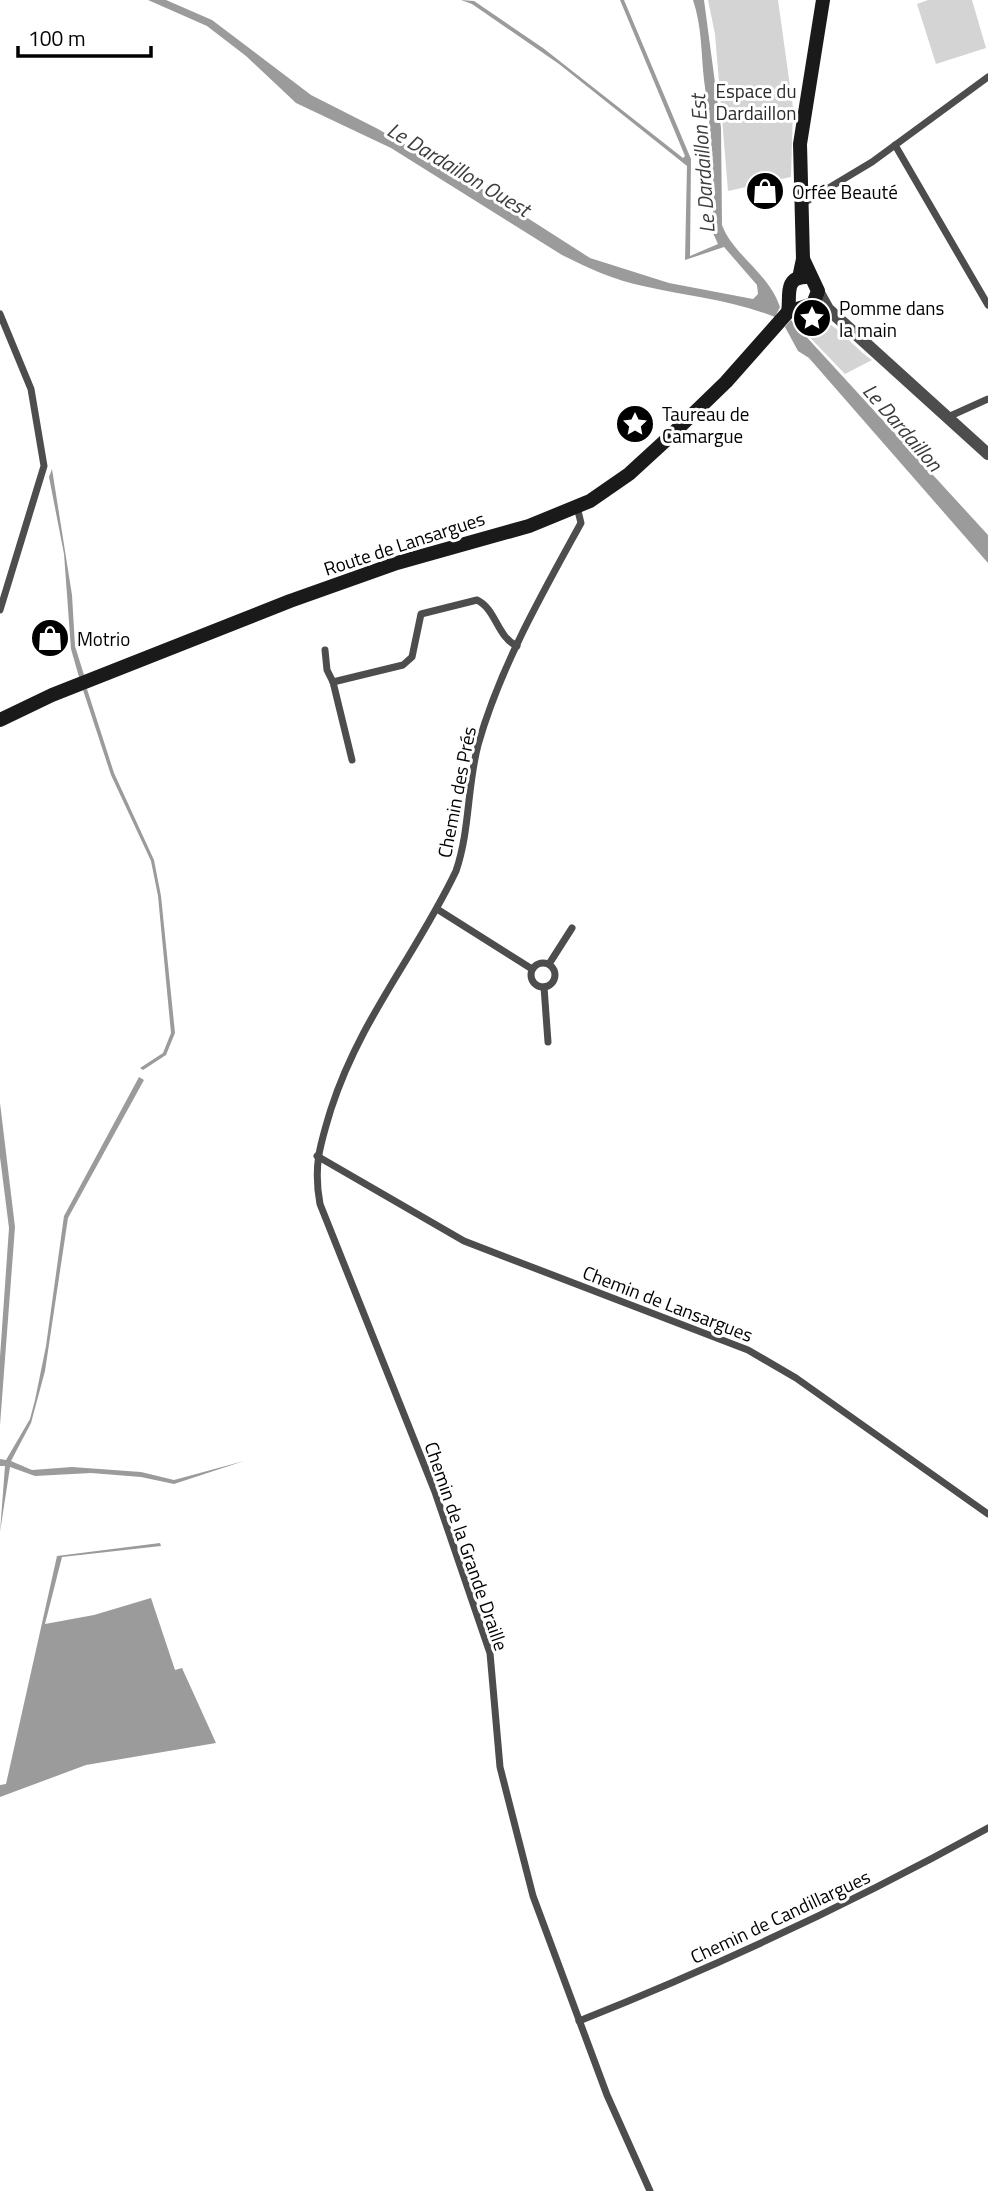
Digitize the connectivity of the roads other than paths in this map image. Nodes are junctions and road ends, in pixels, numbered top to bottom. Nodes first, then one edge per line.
1 (823, 0) edge
2 (988, 77) edge
3 (895, 145) junction
4 (802, 187) junction
5 (817, 194) junction
6 (802, 204) junction
7 (803, 296) junction
8 (988, 305) edge
9 (0, 314) edge
10 (988, 399) edge
11 (948, 416) junction
12 (988, 454) edge
13 (577, 507) junction
14 (0, 610) edge
15 (517, 646) junction
16 (325, 650) dead end
17 (333, 682) junction
18 (0, 720) edge
19 (352, 760) dead end
20 (437, 909) junction
21 (572, 928) dead end
22 (549, 964) junction
23 (532, 969) junction
24 (544, 988) junction
25 (548, 1042) dead end
26 (317, 1156) junction
27 (988, 1514) edge
28 (988, 1828) edge
29 (579, 2021) junction
30 (650, 2191) edge

1 - 4 main road
2 - 3 street
3 - 5 street
3 - 8 street
4 - 5 street
4 - 6 main road
5 - 6 street
6 - 7 main road
7 - 11 street
7 - 13 main road, Route de Lansargues
9 - 14 street
10 - 11 street
11 - 12 street
13 - 15 street, Chemin des Prés
13 - 18 main road, Route de Lansargues
15 - 17 street
15 - 20 street, Chemin des Prés
16 - 17 street
17 - 19 street
20 - 23 street
20 - 26 street, Chemin des Prés
21 - 22 street
22 - 23 street
22 - 24 street
23 - 24 street
24 - 25 street
26 - 27 street, Chemin de Lansargues
26 - 29 street, Chemin de la Grande Draille
28 - 29 street, Chemin de Candillargues
29 - 30 street, Chemin de la Grande Draille

